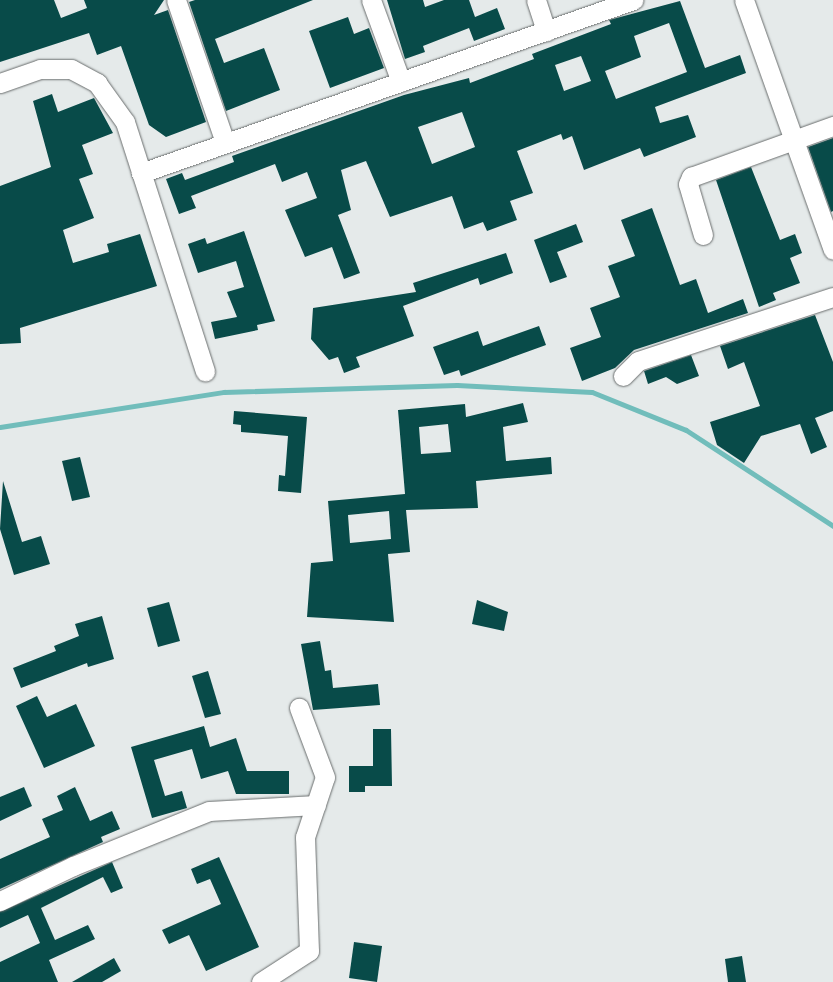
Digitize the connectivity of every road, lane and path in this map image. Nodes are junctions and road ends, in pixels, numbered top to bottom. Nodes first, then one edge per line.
1 (176, 0) edge
2 (371, 0) edge
3 (536, 0) edge
4 (633, 0) edge
5 (744, 0) edge
6 (546, 31) junction
7 (400, 82) junction
8 (0, 83) edge
9 (833, 126) edge
10 (792, 140) junction
11 (225, 142) junction
12 (141, 173) junction
13 (828, 220) edge
14 (703, 235) dead end
15 (833, 250) edge
16 (833, 297) edge
17 (205, 371) dead end
18 (623, 376) dead end
19 (300, 708) dead end
20 (316, 805) junction
21 (0, 901) edge
22 (261, 982) edge

1 - 11 street
2 - 7 street
3 - 6 street
4 - 6 street
5 - 10 street
6 - 7 street
7 - 11 street
8 - 12 street
9 - 10 street
10 - 13 street
10 - 14 street
11 - 12 street
12 - 17 street
13 - 15 street
16 - 18 street
19 - 20 street
20 - 21 street
20 - 22 street

